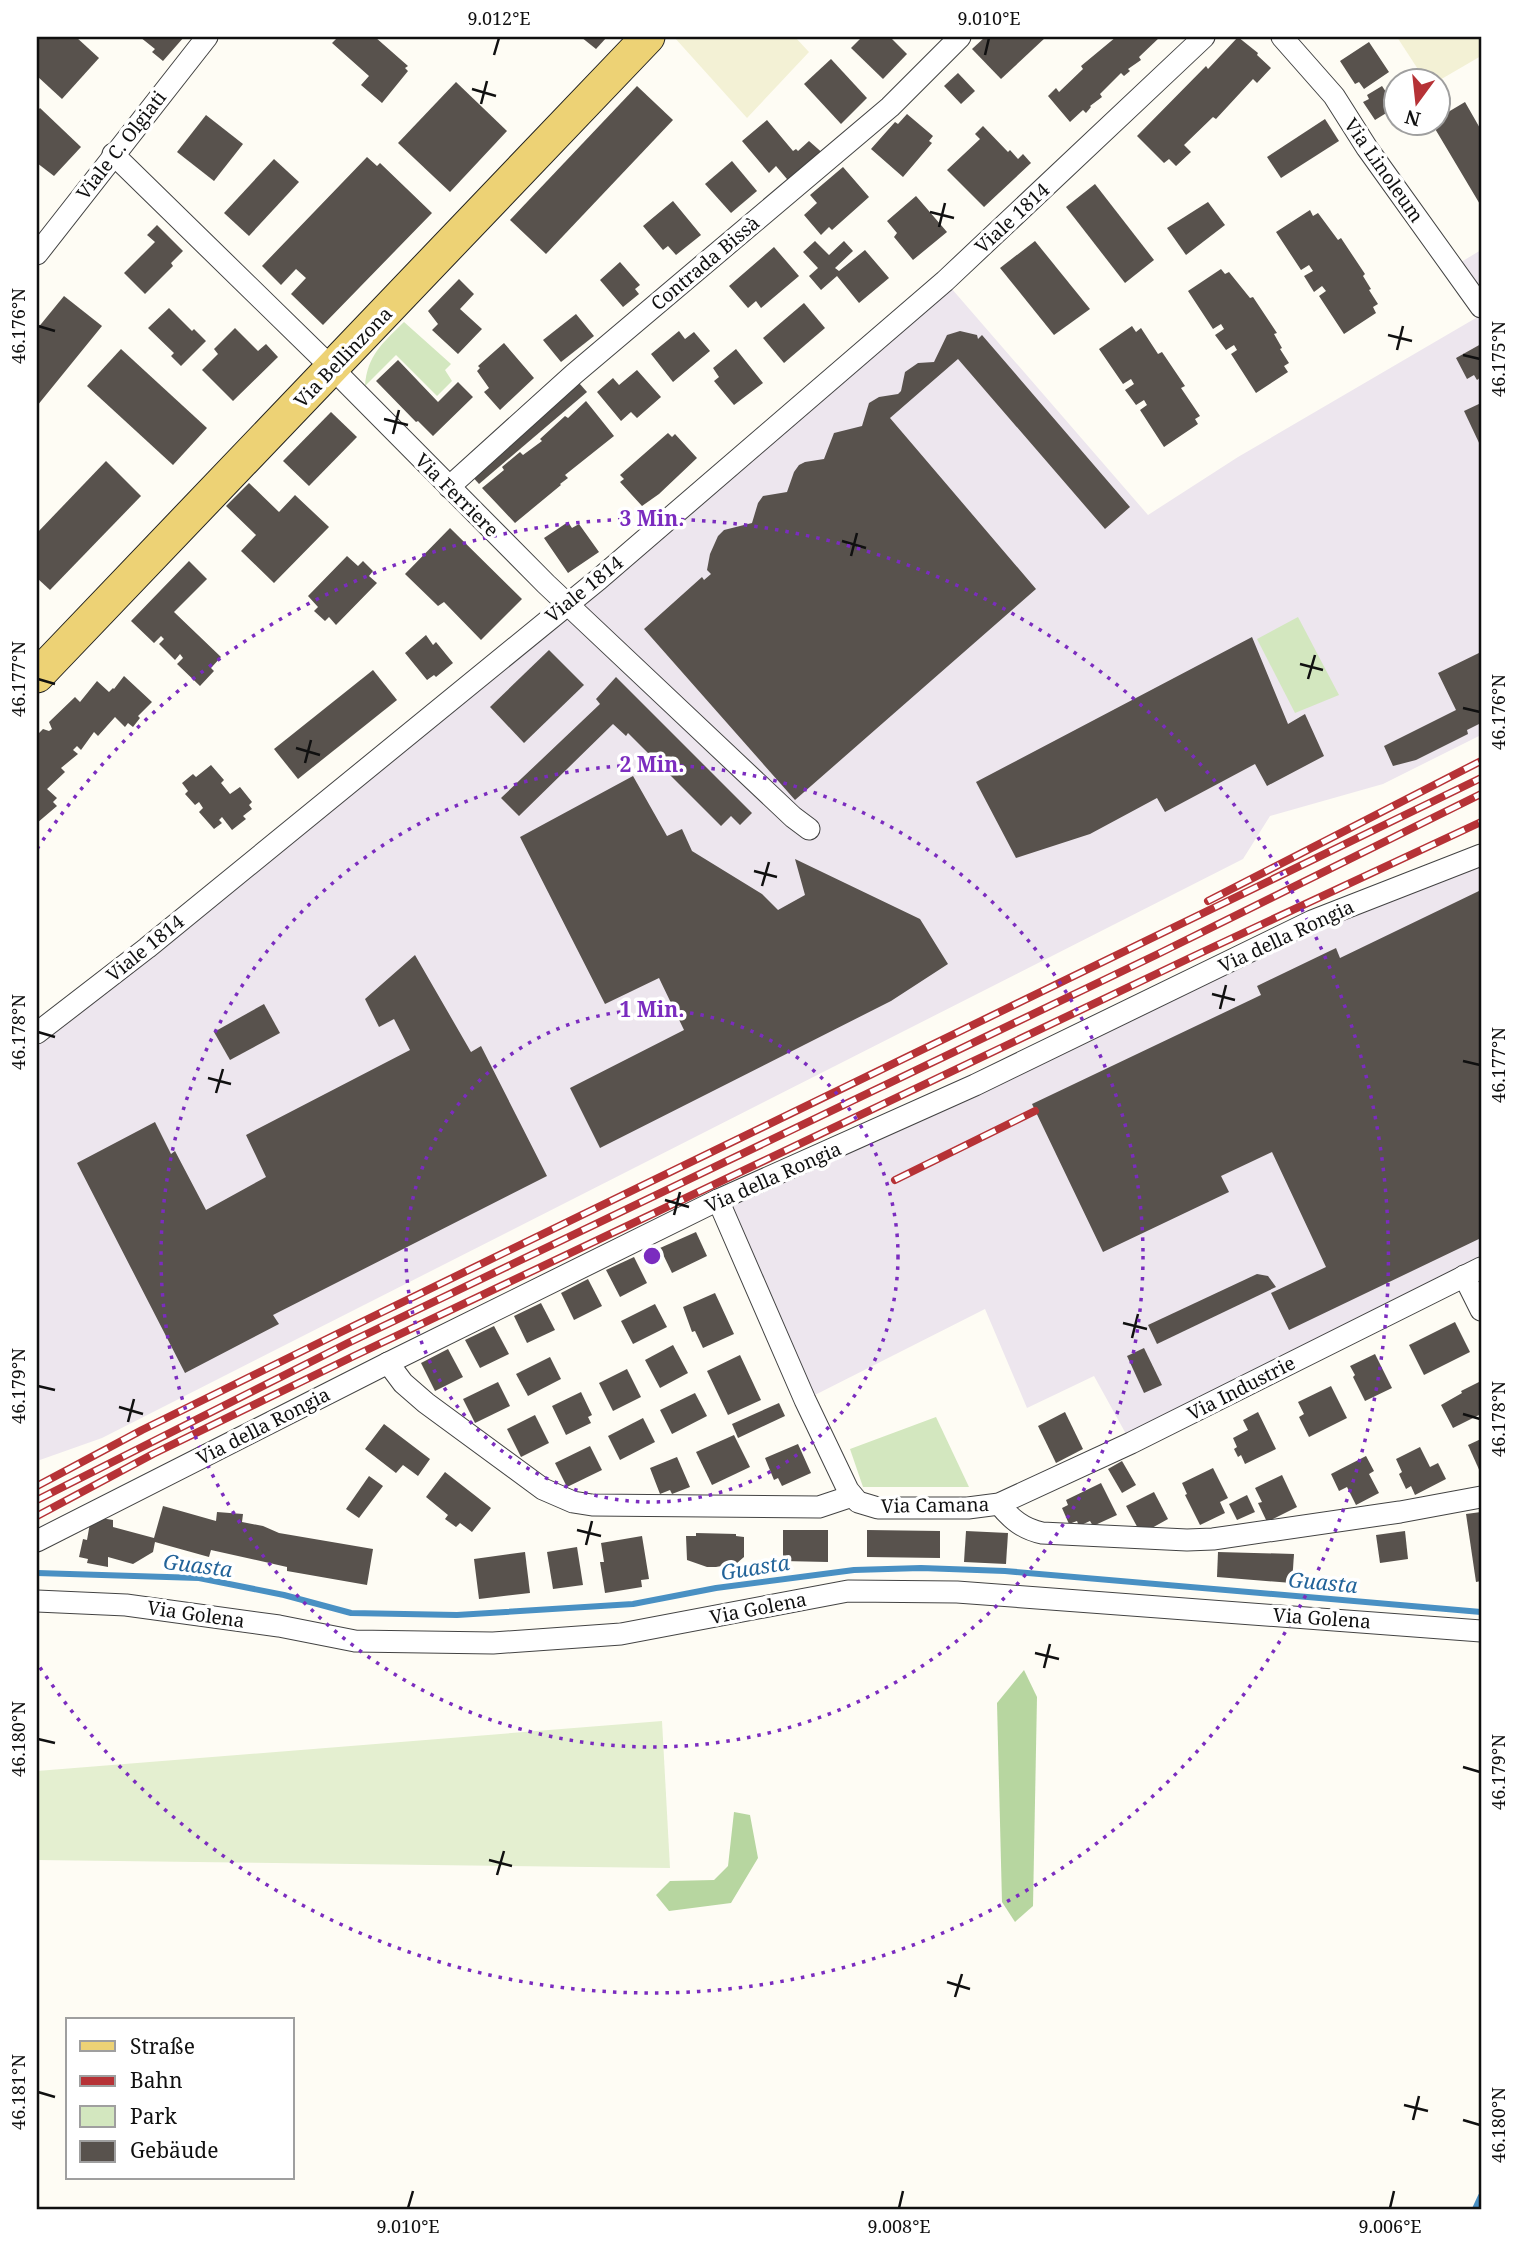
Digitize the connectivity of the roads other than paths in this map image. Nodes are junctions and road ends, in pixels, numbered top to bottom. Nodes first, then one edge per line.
1 (207, 37) edge
2 (648, 37) edge
3 (960, 37) edge
4 (1204, 37) edge
5 (1282, 37) edge
6 (113, 154) junction
7 (37, 254) edge
8 (1481, 307) edge
9 (332, 368) junction
10 (449, 487) junction
11 (566, 604) junction
12 (37, 676) edge
13 (808, 829) dead end
14 (1481, 855) edge
15 (37, 1033) edge
16 (718, 1200) junction
17 (1473, 1272) edge
18 (1481, 1310) edge
19 (388, 1363) junction
20 (852, 1496) junction
21 (1481, 1497) edge
22 (999, 1504) junction
23 (37, 1541) edge
24 (37, 1601) edge
25 (1481, 1631) edge

1 - 6 street, Viale C. Olgiati
2 - 9 main road, Via Bellinzona
3 - 10 street, Contrada Bissà
4 - 11 street, Viale 1814
5 - 8 street, Via Linoleum
6 - 7 street, Viale C. Olgiati
6 - 9 street, Via Ferriere
9 - 10 street, Via Ferriere
9 - 12 main road, Via Bellinzona
10 - 11 street, Via Ferriere
11 - 13 street, Via Ferriere
11 - 15 street, Viale 1814
14 - 16 street, Via della Rongia
16 - 19 street, Via della Rongia
16 - 20 street
17 - 18 street
17 - 22 street, Via Industrie
19 - 20 street, Via Camana
19 - 23 street, Via della Rongia
20 - 22 street, Via Camana
21 - 22 street, Via Camana
24 - 25 street, Via Golena

